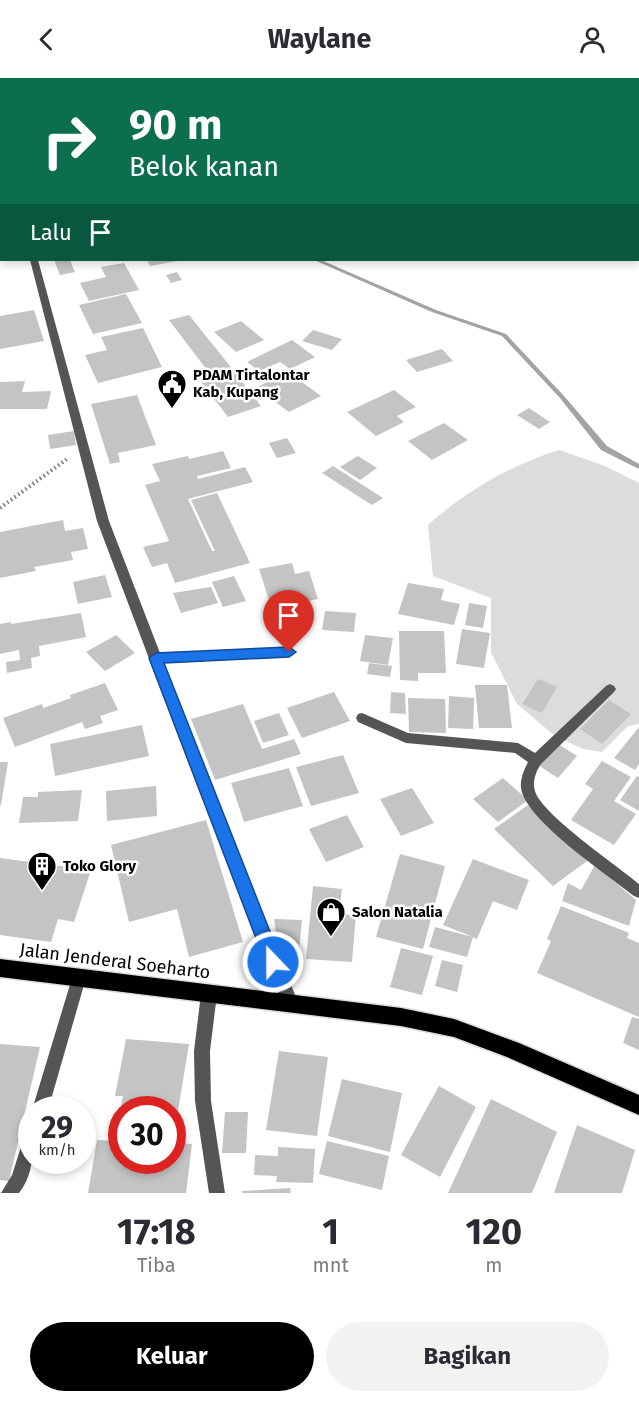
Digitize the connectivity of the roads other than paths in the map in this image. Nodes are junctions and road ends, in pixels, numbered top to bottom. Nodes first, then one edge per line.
1 (34, 261) edge
2 (289, 652) dead end
3 (156, 658) junction
4 (610, 689) dead end
5 (362, 718) dead end
6 (536, 760) junction
7 (639, 892) edge
8 (0, 968) edge
9 (80, 978) junction
10 (209, 994) junction
11 (291, 1005) junction
12 (44, 1096) edge
13 (639, 1105) edge
14 (21, 1174) edge
15 (9, 1193) edge
16 (217, 1193) edge

1 - 3 street
2 - 3 street
3 - 11 street
4 - 6 street
5 - 6 street
6 - 7 street
8 - 9 main road, Jalan Jenderal Soeharto
9 - 10 main road, Jalan Jenderal Soeharto
9 - 12 street
10 - 11 main road, Jalan Jenderal Soeharto
10 - 16 street
11 - 13 main road, Jalan Jenderal Soeharto
14 - 15 street

